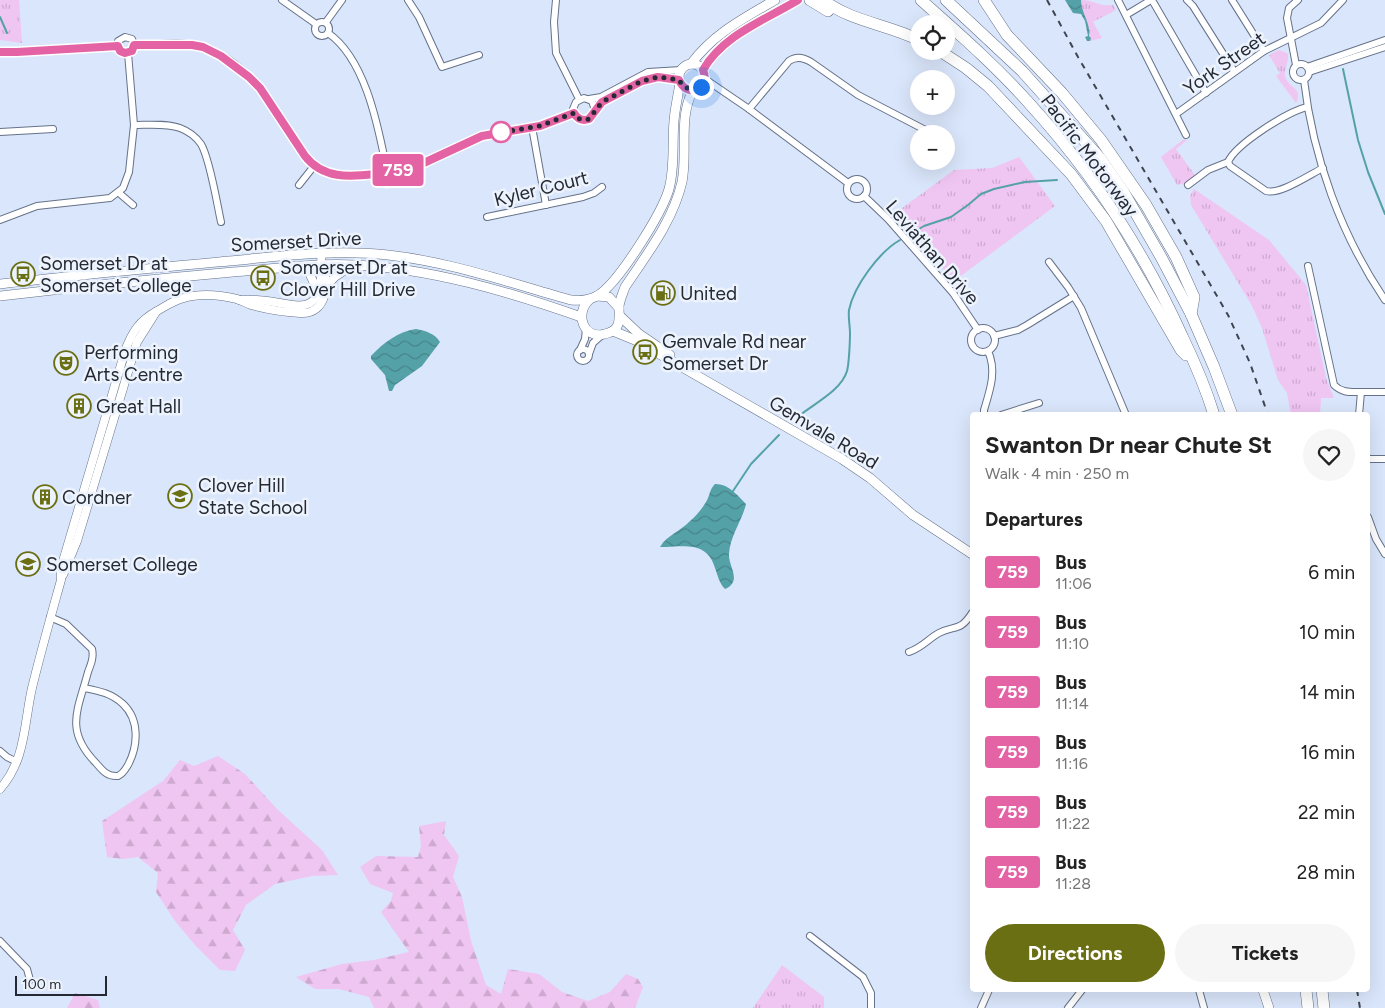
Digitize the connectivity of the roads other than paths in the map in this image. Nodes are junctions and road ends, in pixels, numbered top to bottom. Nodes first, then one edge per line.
1 (282, 0) edge
2 (342, 0) edge
3 (408, 0) edge
4 (556, 0) edge
5 (775, 0) edge
6 (798, 0) edge
7 (810, 0) edge
8 (824, 0) edge
9 (921, 0) edge
10 (946, 0) edge
11 (984, 0) edge
12 (1118, 0) edge
13 (1152, 0) edge
14 (1187, 0) edge
15 (1232, 0) edge
16 (1298, 0) edge
17 (1343, 0) edge
18 (1126, 14) junction
19 (326, 22) junction
20 (868, 22) junction
21 (316, 24) junction
22 (328, 33) junction
23 (910, 36) edge
24 (1291, 37) junction
25 (1385, 40) edge
26 (134, 45) junction
27 (118, 46) junction
28 (1385, 47) edge
29 (1264, 51) junction
30 (0, 52) edge
31 (128, 53) junction
32 (479, 55) dead end
33 (954, 60) edge
34 (691, 64) junction
35 (1296, 65) junction
36 (1308, 69) junction
37 (681, 70) junction
38 (1234, 72) junction
39 (704, 75) junction
40 (1304, 80) junction
41 (680, 81) junction
42 (694, 90) junction
43 (1206, 94) junction
44 (579, 99) junction
45 (589, 99) junction
46 (1307, 107) junction
47 (749, 109) junction
48 (595, 110) junction
49 (574, 113) junction
50 (1176, 114) junction
51 (134, 125) junction
52 (916, 125) edge
53 (532, 127) junction
54 (53, 129) dead end
55 (0, 132) edge
56 (1186, 135) dead end
57 (385, 161) junction
58 (1228, 162) junction
59 (314, 166) junction
60 (1322, 168) junction
61 (396, 170) junction
62 (375, 174) junction
63 (848, 183) junction
64 (299, 184) dead end
65 (1188, 185) dead end
66 (602, 188) dead end
67 (119, 193) junction
68 (864, 196) junction
69 (133, 205) dead end
70 (546, 205) junction
71 (487, 217) dead end
72 (0, 220) edge
73 (221, 222) dead end
74 (321, 253) junction
75 (1049, 262) dead end
76 (322, 265) junction
77 (353, 265) junction
78 (306, 266) junction
79 (1308, 266) dead end
80 (0, 284) edge
81 (326, 286) junction
82 (319, 294) junction
83 (0, 296) edge
84 (1074, 296) junction
85 (594, 297) junction
86 (239, 300) junction
87 (1385, 300) edge
88 (620, 312) junction
89 (1191, 314) junction
90 (581, 317) junction
91 (586, 328) junction
92 (978, 330) junction
93 (613, 331) junction
94 (602, 335) junction
95 (994, 336) junction
96 (580, 350) junction
97 (988, 351) junction
98 (589, 354) junction
99 (1194, 363) junction
100 (702, 379) junction
101 (1361, 392) junction
102 (1385, 392) edge
103 (1040, 402) dead end
104 (984, 412) edge
105 (1010, 412) edge
106 (1125, 412) edge
107 (1213, 412) edge
108 (1231, 412) edge
109 (1359, 412) edge
110 (1370, 459) edge
111 (1385, 459) edge
112 (1370, 522) edge
113 (970, 553) edge
114 (1385, 554) edge
115 (970, 615) edge
116 (50, 617) junction
117 (909, 652) dead end
118 (84, 688) junction
119 (0, 751) edge
120 (18, 762) junction
121 (0, 789) edge
122 (810, 936) dead end
123 (0, 941) edge
124 (30, 980) dead end
125 (988, 992) edge
126 (1080, 992) edge
127 (1200, 992) edge
128 (1264, 992) edge
129 (1306, 992) edge
130 (1322, 992) edge
131 (871, 1008) edge
132 (981, 1008) edge
133 (1068, 1008) edge
134 (1204, 1008) edge
135 (1269, 1008) edge
136 (1308, 1008) edge
137 (1324, 1008) edge

1 - 21 street
2 - 19 street
3 - 32 street
4 - 44 street
5 - 34 main road
6 - 39 main road
7 - 20 highway
8 - 20 highway
9 - 99 highway, Pacific Motorway
10 - 89 highway, Pacific Motorway
11 - 89 highway
12 - 18 street
13 - 18 street
13 - 43 street
14 - 38 street
15 - 29 street
16 - 24 street
17 - 24 street, York Street
18 - 50 street
19 - 21 street
19 - 22 street
20 - 23 highway
21 - 22 street
22 - 57 street
24 - 29 street, York Street
24 - 35 street
25 - 36 street
26 - 27 street
26 - 31 street
26 - 59 street
27 - 30 street
27 - 31 street
28 - 36 street
29 - 38 street, York Street
31 - 51 street
33 - 99 highway
34 - 37 main road
34 - 39 main road
35 - 36 street
35 - 40 street
36 - 40 street
37 - 41 main road
37 - 45 street
38 - 43 street, York Street
39 - 42 main road
39 - 47 street, Leviathan Drive
40 - 46 street
41 - 42 main road
41 - 48 street
41 - 85 main road
42 - 88 main road
43 - 50 street, York Street
44 - 45 street
44 - 49 street
45 - 48 street
46 - 58 street
46 - 60 street
47 - 52 street
47 - 63 street, Leviathan Drive
48 - 49 street
49 - 53 street
50 - 56 street
51 - 67 street
51 - 73 street
53 - 61 street
53 - 70 street
54 - 55 street
57 - 61 street
57 - 62 street
58 - 60 street
58 - 65 street
59 - 62 street
59 - 64 street
60 - 87 street
61 - 62 street
63 - 68 street, Leviathan Drive
63 - 68 street, Leviathan Drive
66 - 70 street, Kyler Court
67 - 69 street
67 - 72 street
68 - 92 street, Leviathan Drive
70 - 71 street, Kyler Court
74 - 76 street
74 - 80 main road, Somerset Drive
74 - 85 main road, Somerset Drive
75 - 84 street
76 - 77 main road, Somerset Drive
76 - 78 main road, Somerset Drive
76 - 81 street
76 - 82 street
77 - 81 street
77 - 90 main road, Somerset Drive
78 - 82 street
78 - 83 main road, Somerset Drive
79 - 101 street
81 - 86 street
82 - 86 street
84 - 95 street
84 - 106 street
85 - 88 main road, Somerset Drive
85 - 90 main road
86 - 116 street
88 - 93 main road
88 - 100 main road, Gemvale Road
89 - 108 highway, Pacific Motorway
90 - 91 main road
91 - 94 main road
91 - 96 street
92 - 95 street, Leviathan Drive
92 - 97 street, Leviathan Drive
93 - 94 main road
93 - 100 main road, Gemvale Road
94 - 98 street
95 - 97 street
96 - 98 street
96 - 98 street
97 - 104 street
99 - 107 highway, Pacific Motorway
100 - 113 main road, Gemvale Road
101 - 102 street
101 - 109 street
103 - 105 street
110 - 111 street
112 - 114 street
115 - 117 street
116 - 118 street
116 - 120 street
118 - 118 street
119 - 120 street
120 - 121 street
122 - 131 street
123 - 124 street
125 - 132 street
126 - 133 street
127 - 134 street
128 - 135 main road
129 - 136 highway
130 - 137 highway

